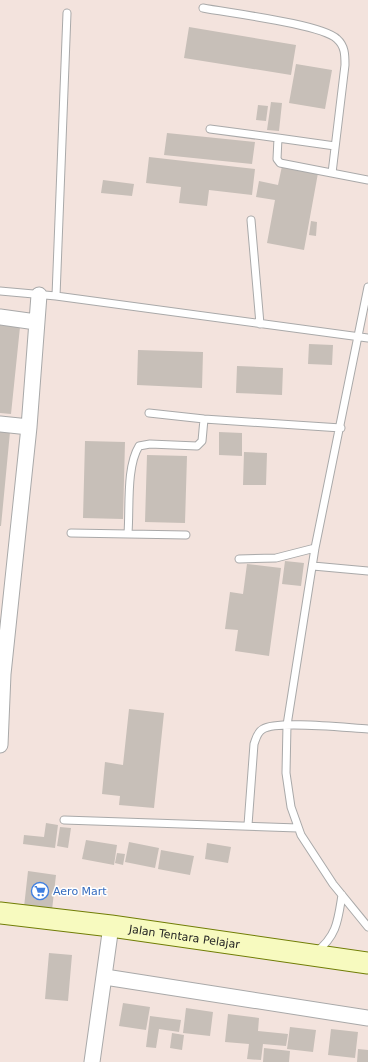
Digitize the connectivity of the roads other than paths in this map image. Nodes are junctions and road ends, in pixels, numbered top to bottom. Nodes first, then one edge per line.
1 (203, 8) dead end
2 (67, 13) dead end
3 (210, 129) dead end
4 (278, 138) junction
5 (335, 146) junction
6 (332, 173) junction
7 (368, 180) edge
8 (251, 220) dead end
9 (368, 287) edge
10 (0, 291) edge
11 (39, 295) junction
12 (56, 296) junction
13 (0, 317) edge
14 (36, 322) junction
15 (260, 324) junction
16 (359, 337) junction
17 (368, 338) edge
18 (150, 413) dead end
19 (204, 419) junction
20 (0, 424) edge
21 (30, 427) junction
22 (341, 428) junction
23 (71, 533) dead end
24 (128, 533) junction
25 (186, 535) dead end
26 (315, 548) junction
27 (239, 558) dead end
28 (313, 566) junction
29 (368, 570) edge
30 (7, 572) edge
31 (2, 674) edge
32 (287, 725) junction
33 (368, 729) edge
34 (0, 745) edge
35 (64, 820) dead end
36 (248, 825) junction
37 (298, 828) junction
38 (342, 895) junction
39 (0, 913) edge
40 (111, 926) junction
41 (368, 927) edge
42 (311, 955) junction
43 (368, 963) edge
44 (105, 977) junction
45 (368, 1018) edge
46 (92, 1062) edge

1 - 5 lane
2 - 12 lane
3 - 4 lane
4 - 5 lane
4 - 6 lane
5 - 6 lane
6 - 7 lane
8 - 15 lane
9 - 16 lane
10 - 11 lane
11 - 12 lane
11 - 14 street
12 - 15 lane
13 - 14 street
14 - 21 street
15 - 16 lane
16 - 17 lane
16 - 22 lane
18 - 19 lane
19 - 22 lane
19 - 24 lane
20 - 21 street
21 - 30 street
22 - 26 lane
23 - 24 lane
24 - 25 lane
26 - 27 lane
26 - 28 lane
28 - 29 lane
28 - 32 lane
30 - 31 street
31 - 34 street
32 - 33 lane
32 - 36 lane
32 - 37 lane
35 - 36 lane
36 - 37 lane
37 - 38 lane
38 - 41 lane
38 - 42 lane
39 - 40 main road, Jalan Tentara Pelajar
40 - 42 main road, Jalan Tentara Pelajar
40 - 44 street
42 - 43 main road, Jalan Tentara Pelajar
44 - 45 street
44 - 46 street

